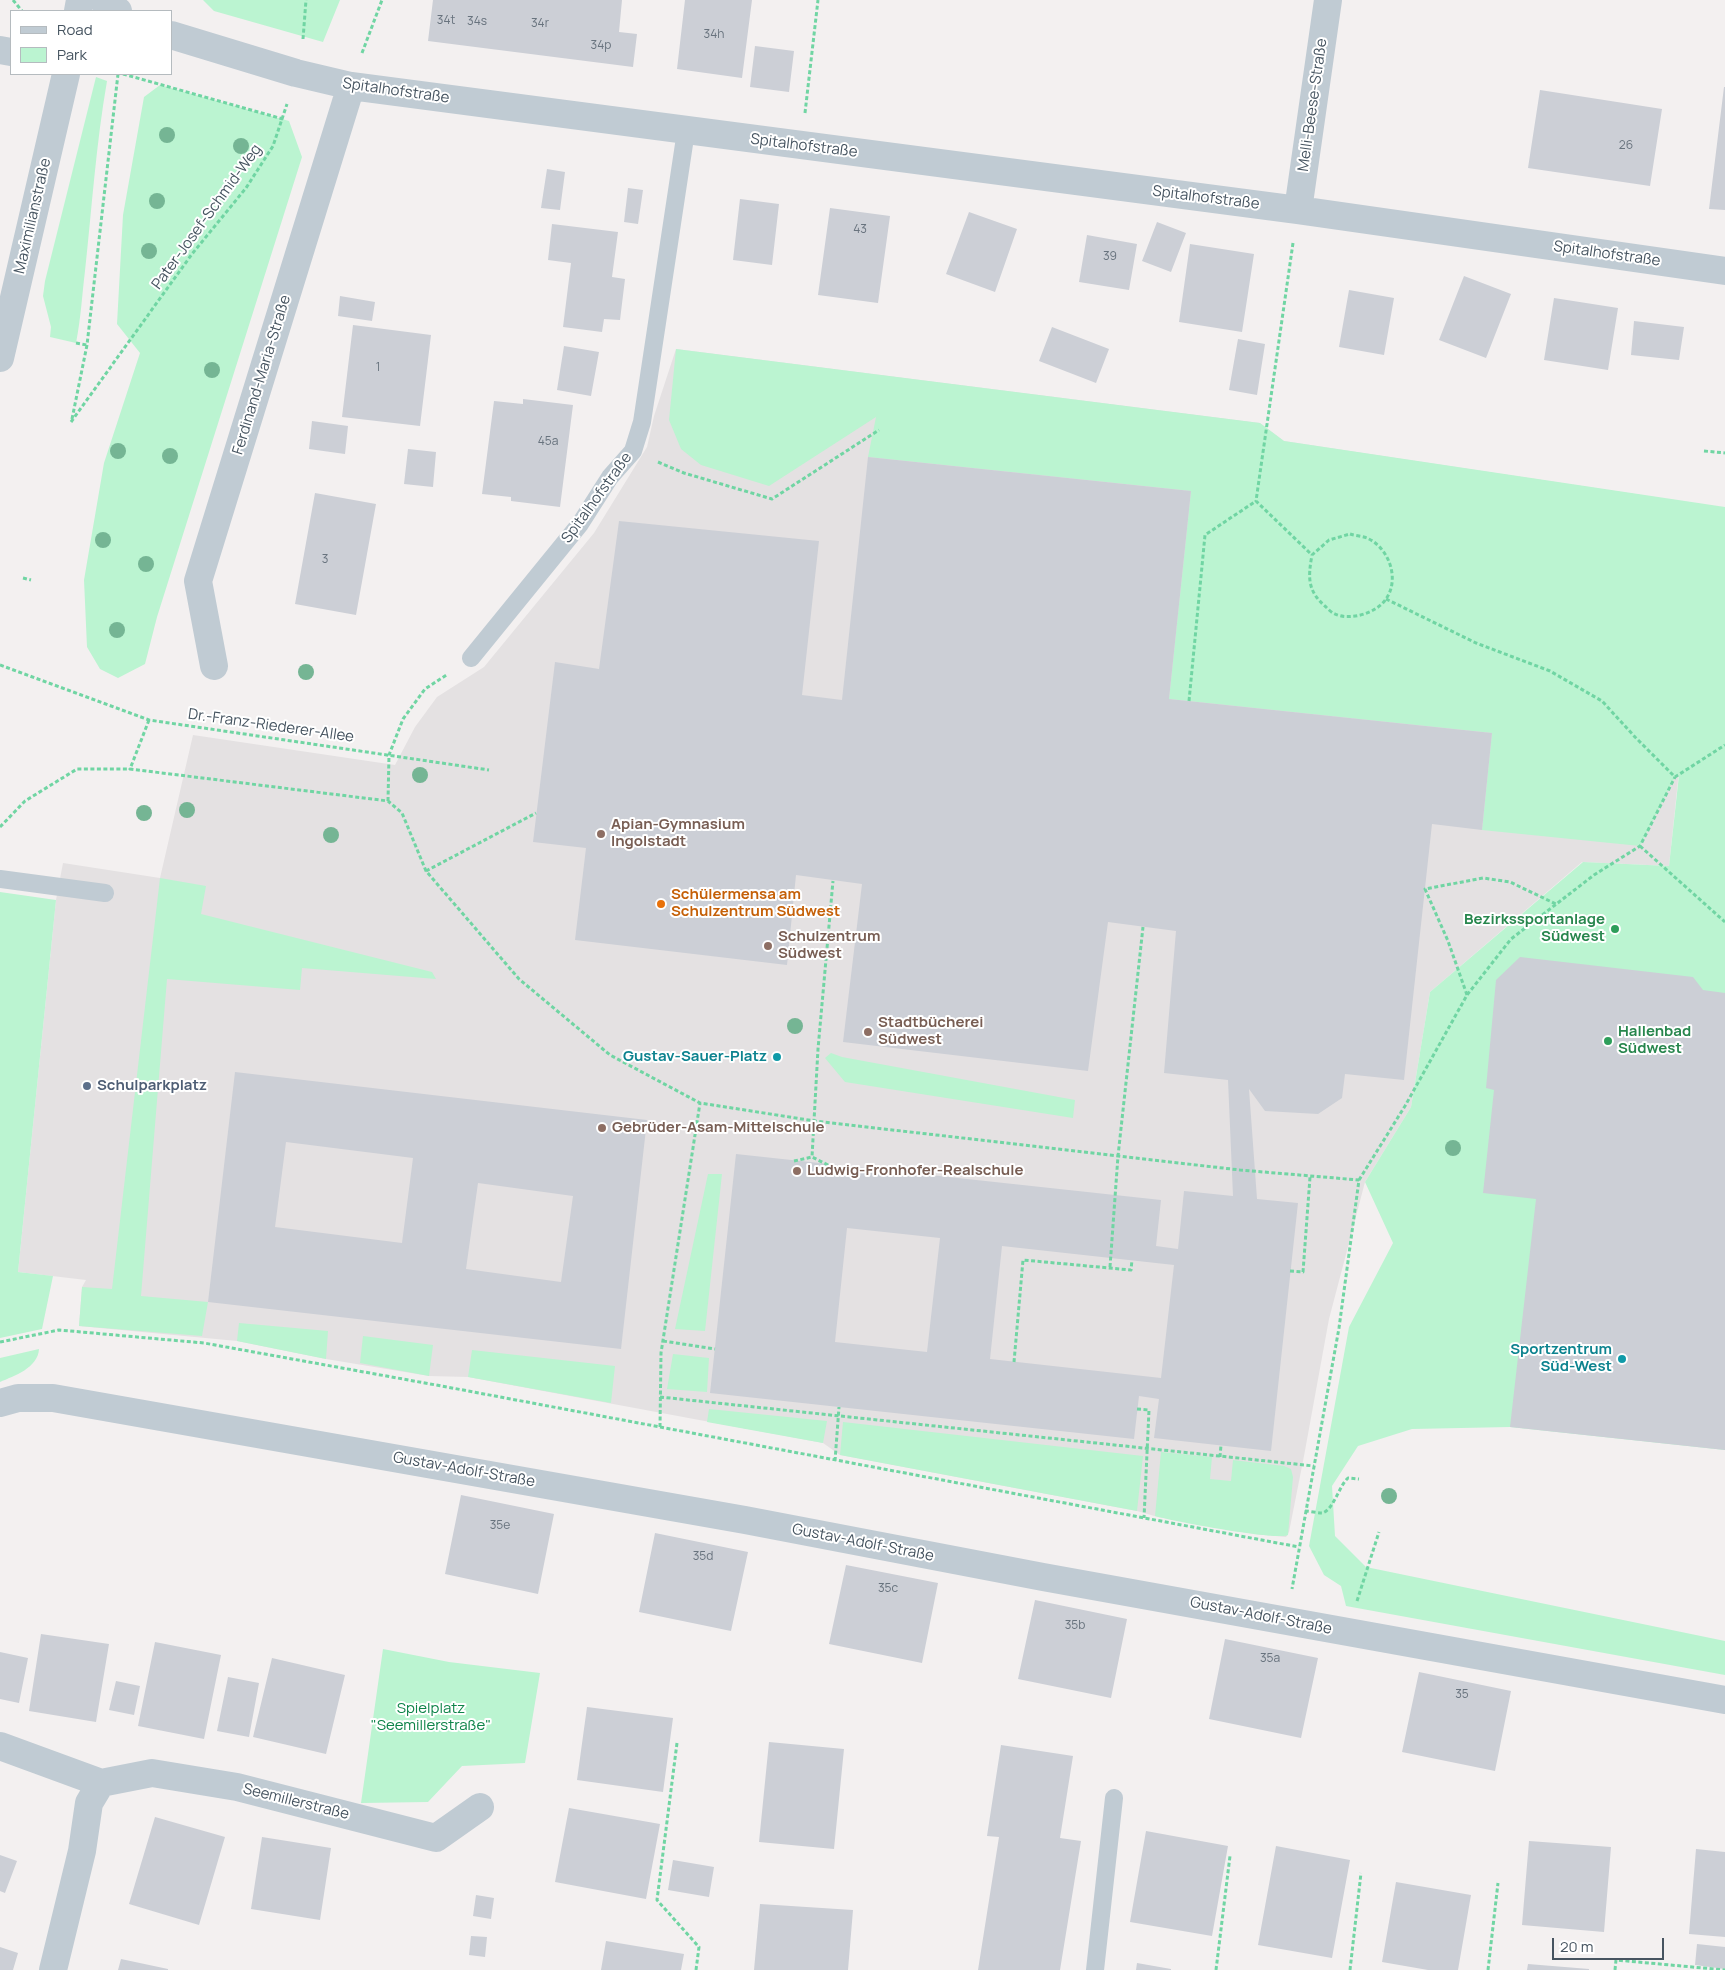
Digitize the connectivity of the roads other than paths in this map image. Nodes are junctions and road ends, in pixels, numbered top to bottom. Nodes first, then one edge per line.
1 (102, 0) edge
2 (1328, 0) edge
3 (117, 10) edge
4 (172, 35) edge
5 (62, 75) edge
6 (351, 86) junction
7 (686, 131) junction
8 (1298, 210) junction
9 (1725, 271) edge
10 (0, 358) edge
11 (470, 658) road end
12 (214, 666) dead end
13 (0, 879) edge
14 (105, 893) dead end
15 (0, 1403) edge
16 (1725, 1700) edge
17 (0, 1746) edge
18 (101, 1784) junction
19 (1114, 1798) dead end
20 (480, 1807) dead end
21 (53, 1970) edge
22 (1095, 1970) edge

1 - 3 street
2 - 8 street, Melli-Beese-Straße
4 - 6 street, Spitalhofstraße
5 - 10 street, Maximilianstraße
6 - 7 street, Spitalhofstraße
6 - 12 street, Ferdinand-Maria-Straße
7 - 8 street, Spitalhofstraße
7 - 11 lane, Spitalhofstraße
8 - 9 street, Spitalhofstraße
13 - 14 lane
15 - 16 street, Gustav-Adolf-Straße
17 - 18 street
18 - 20 street, Seemillerstraße
18 - 21 street
19 - 22 lane

